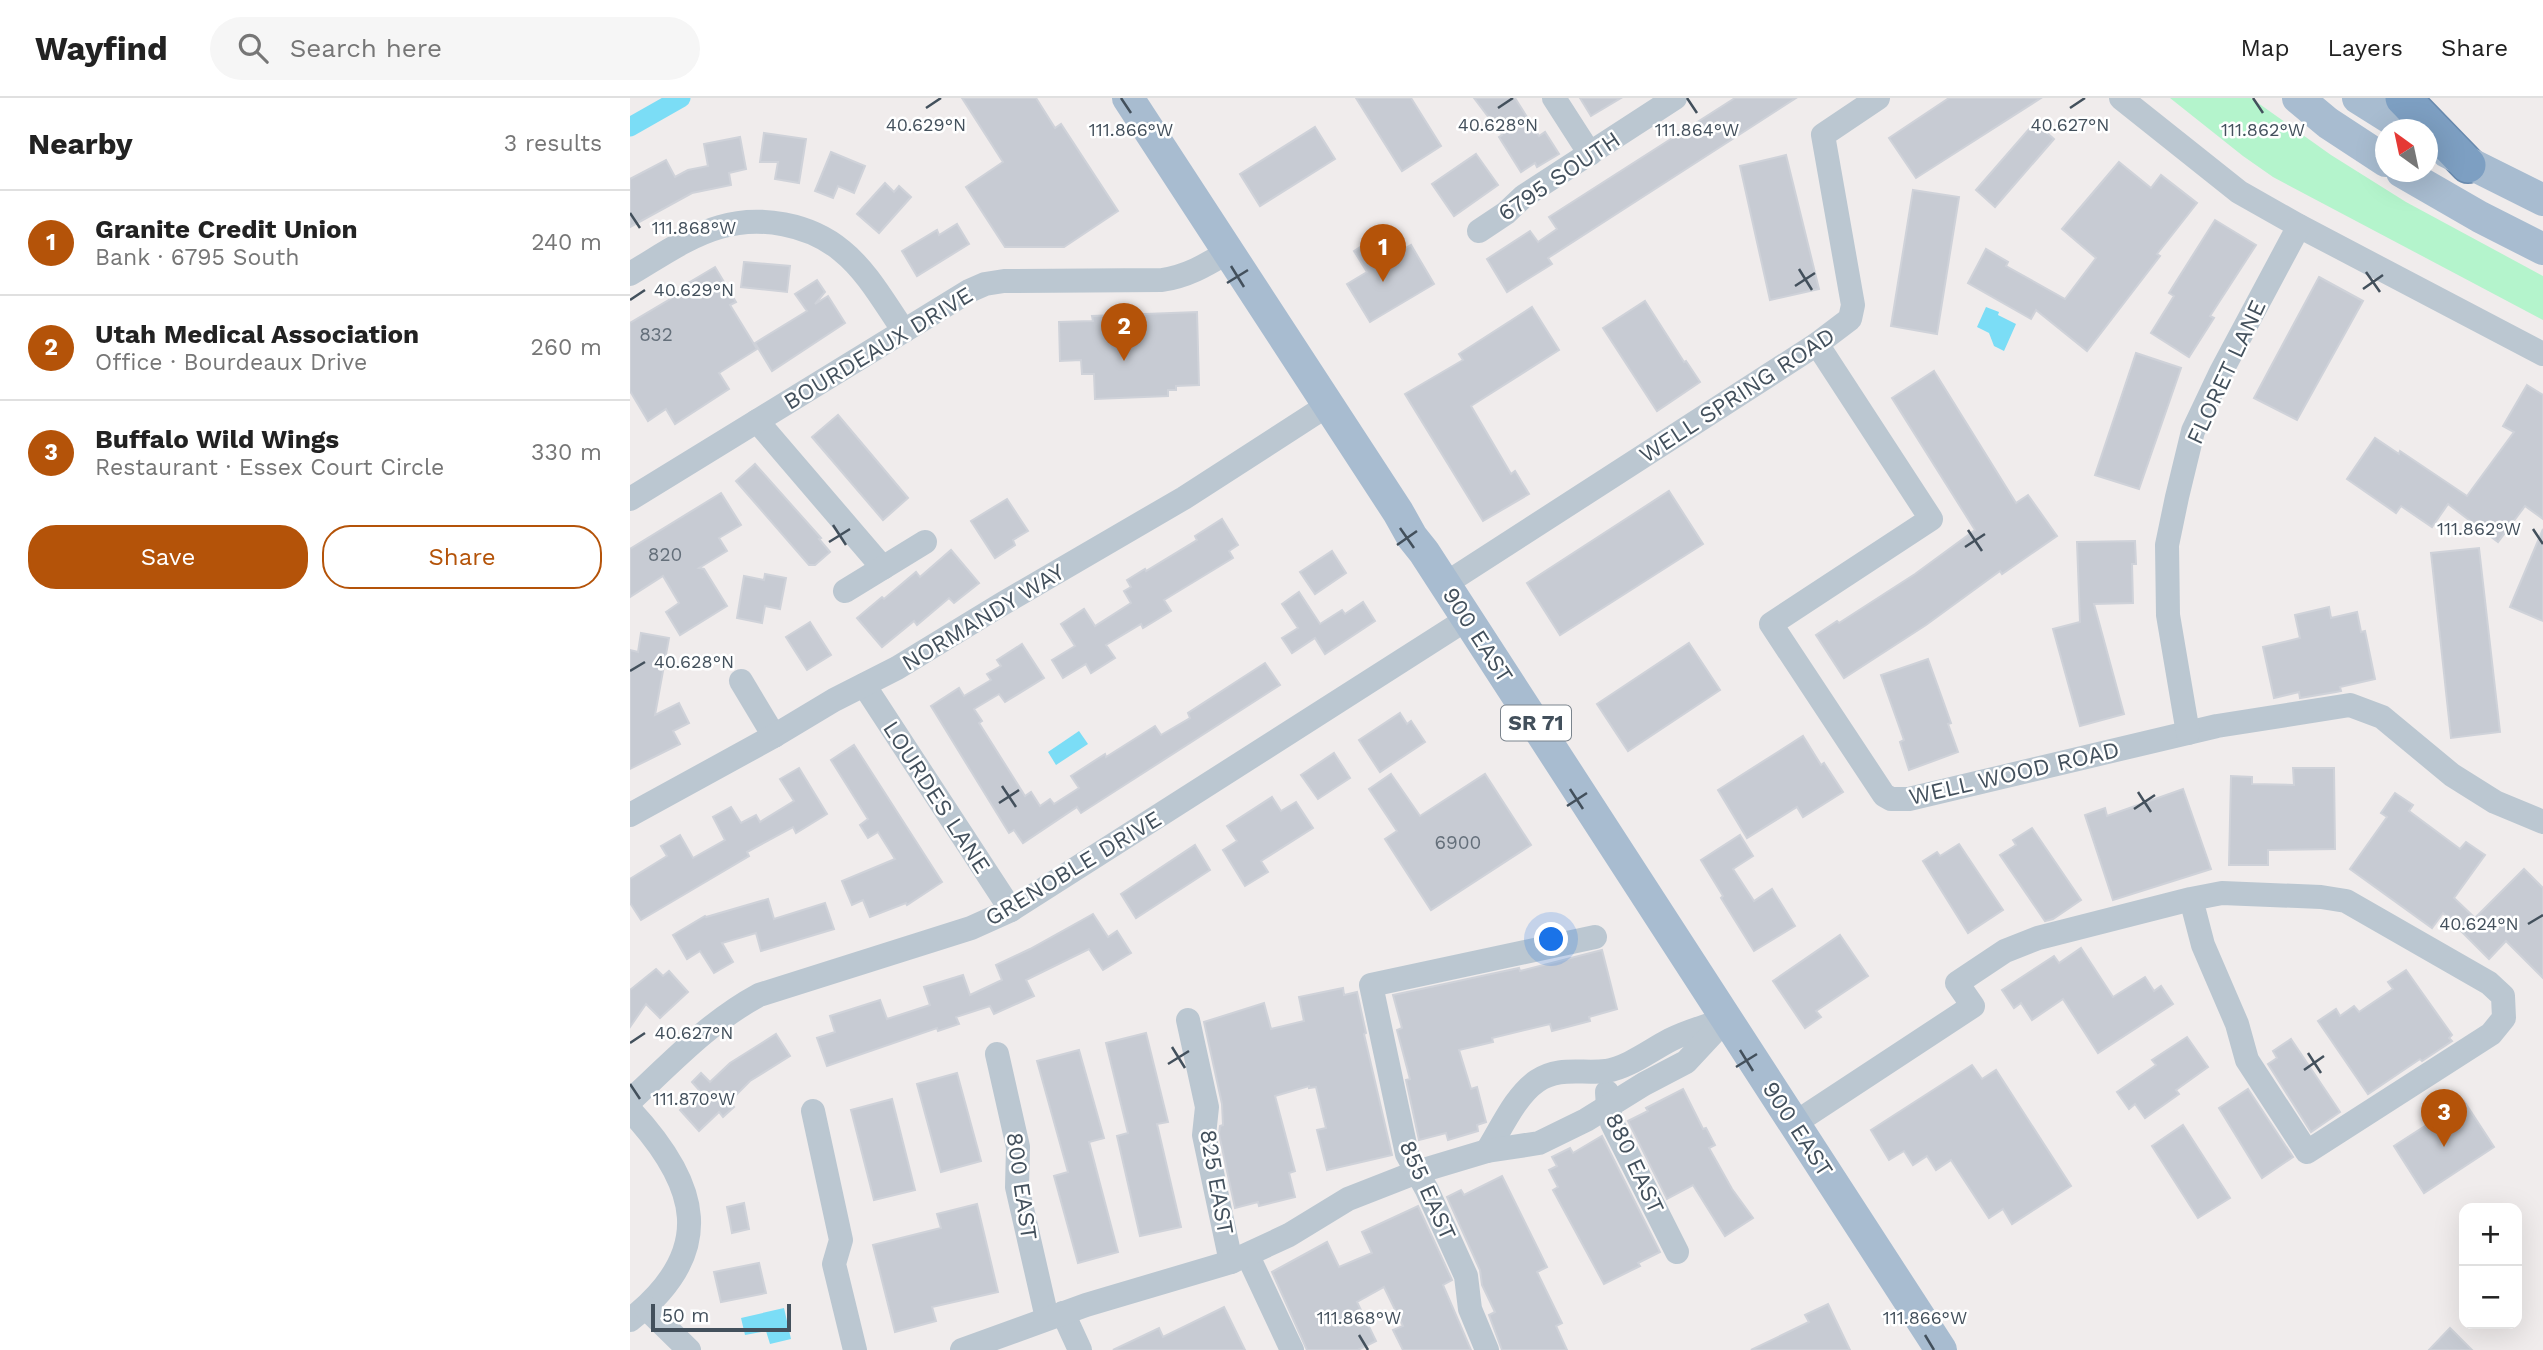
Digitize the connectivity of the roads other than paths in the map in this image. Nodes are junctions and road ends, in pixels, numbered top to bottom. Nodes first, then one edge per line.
1 (1129, 98) edge
2 (1554, 98) edge
3 (1675, 98) edge
4 (1878, 98) edge
5 (2121, 98) edge
6 (2298, 98) edge
7 (2358, 98) edge
8 (2403, 98) edge
9 (2391, 119) edge
10 (2438, 147) edge
11 (1590, 153) junction
12 (2375, 154) edge
13 (2468, 165) junction
14 (2419, 182) edge
15 (2543, 200) edge
16 (2299, 226) junction
17 (1479, 231) dead end
18 (2543, 249) edge
19 (1228, 252) junction
20 (630, 274) edge
21 (904, 331) junction
22 (1817, 344) junction
23 (2543, 354) edge
24 (1328, 405) junction
25 (757, 421) junction
26 (630, 499) edge
27 (925, 542) dead end
28 (883, 568) junction
29 (1445, 584) junction
30 (845, 591) dead end
31 (1468, 619) junction
32 (741, 681) dead end
33 (864, 685) junction
34 (2188, 733) junction
35 (774, 736) junction
36 (630, 815) edge
37 (2543, 822) edge
38 (2191, 899) junction
39 (1011, 910) junction
40 (1595, 937) dead end
41 (1727, 1019) junction
42 (1188, 1020) dead end
43 (997, 1054) dead end
44 (1607, 1071) junction
45 (630, 1101) edge
46 (1608, 1107) junction
47 (630, 1110) edge
48 (813, 1111) dead end
49 (1795, 1123) junction
50 (1487, 1151) junction
51 (1417, 1172) junction
52 (1677, 1252) dead end
53 (1240, 1259) junction
54 (638, 1314) edge
55 (1055, 1316) junction
56 (689, 1350) edge
57 (855, 1350) edge
58 (962, 1350) edge
59 (1080, 1350) edge
60 (1292, 1350) edge
61 (1487, 1350) edge
62 (1941, 1350) edge

1 - 19 main road, 900 EAST / SR 71
2 - 11 street
3 - 11 street, 6795 SOUTH
4 - 22 street, WELL SPRING ROAD
5 - 16 street
6 - 12 main road
7 - 9 main road
8 - 13 highway
10 - 13 main road
11 - 17 street, 6795 SOUTH
13 - 15 main road
14 - 18 main road
16 - 23 street
16 - 34 street, FLORET LANE
19 - 21 street, BOURDEAUX DRIVE
19 - 24 main road, 900 EAST / SR 71
20 - 21 street
21 - 25 street, BOURDEAUX DRIVE
22 - 29 street, WELL SPRING ROAD
22 - 34 street, WELL WOOD ROAD
24 - 29 main road, 900 EAST / SR 71
24 - 33 street, NORMANDY WAY
25 - 26 street, BOURDEAUX DRIVE
25 - 28 street
27 - 28 street
28 - 30 street
29 - 31 main road, 900 EAST / SR 71
31 - 39 street, GRENOBLE DRIVE
31 - 41 main road, 900 EAST / SR 71
32 - 35 street
33 - 35 street, NORMANDY WAY
33 - 39 street, LOURDES LANE
34 - 37 street, WELL WOOD ROAD
35 - 36 street, NORMANDY WAY
38 - 38 street
38 - 49 street
39 - 45 street, GRENOBLE DRIVE
40 - 51 street, 855 EAST
41 - 44 street
41 - 46 street
41 - 49 main road, 900 EAST / SR 71
42 - 53 street, 825 EAST
43 - 55 street, 800 EAST
44 - 46 street, 880 EAST
44 - 50 street
46 - 50 street
46 - 52 street, 880 EAST
47 - 54 street
48 - 57 street
49 - 62 main road, 900 EAST / SR 71
50 - 51 street
51 - 53 street
51 - 61 street, 855 EAST
53 - 55 street
53 - 60 street, 825 EAST
54 - 56 street
55 - 58 street
55 - 59 street, 800 EAST

